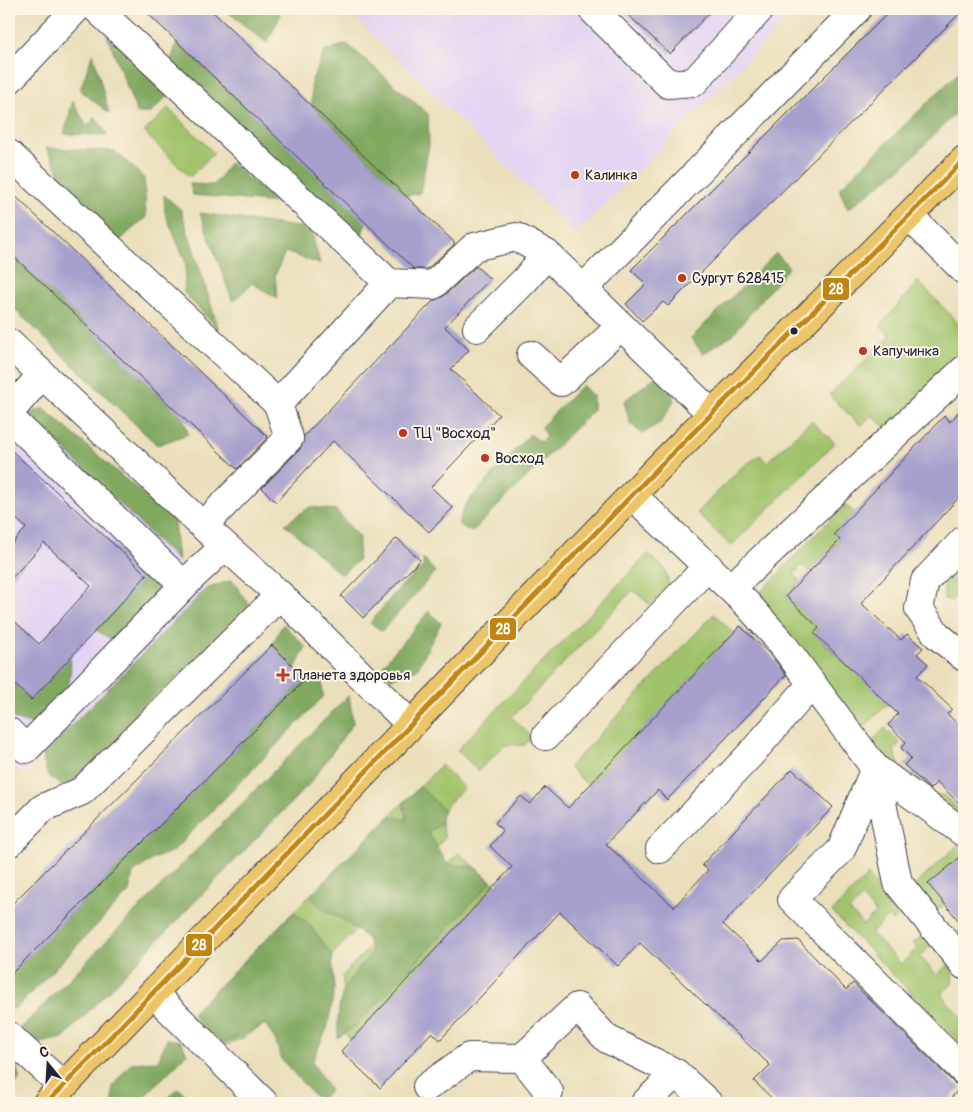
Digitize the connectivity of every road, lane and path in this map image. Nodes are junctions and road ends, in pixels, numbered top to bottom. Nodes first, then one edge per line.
1 (76, 9) edge
2 (97, 9) edge
3 (592, 9) edge
4 (760, 9) edge
5 (857, 9) edge
6 (9, 80) edge
7 (9, 154) edge
8 (964, 160) edge
9 (909, 216) junction
10 (547, 254) junction
11 (962, 263) edge
12 (389, 283) junction
13 (583, 289) junction
14 (621, 326) junction
15 (477, 328) dead end
16 (9, 342) edge
17 (531, 355) dead end
18 (964, 370) edge
19 (42, 374) junction
20 (278, 404) junction
21 (9, 414) edge
22 (711, 414) junction
23 (9, 417) edge
24 (632, 495) junction
25 (204, 526) junction
26 (964, 540) edge
27 (225, 546) junction
28 (708, 566) junction
29 (184, 586) junction
30 (731, 588) junction
31 (280, 595) junction
32 (964, 657) edge
33 (811, 685) junction
34 (412, 725) junction
35 (9, 732) edge
36 (546, 736) dead end
37 (875, 768) junction
38 (964, 833) edge
39 (9, 843) edge
40 (660, 849) dead end
41 (964, 965) edge
42 (153, 993) junction
43 (9, 1036) edge
44 (522, 1058) junction
45 (964, 1072) edge
46 (676, 1073) junction
47 (427, 1087) dead end
48 (55, 1095) edge
49 (264, 1103) edge
50 (544, 1103) edge
51 (645, 1103) edge
52 (708, 1103) edge

1 - 6 lane
2 - 12 lane
3 - 4 lane
5 - 13 lane
7 - 20 lane
8 - 9 main road
9 - 11 lane
9 - 22 main road
10 - 12 lane
10 - 13 lane
10 - 15 lane
12 - 20 lane
13 - 14 lane
14 - 17 lane
14 - 22 lane
16 - 19 lane
18 - 30 lane
19 - 21 lane
19 - 25 lane
20 - 25 lane
22 - 24 main road
23 - 29 lane
24 - 28 lane
24 - 34 main road
25 - 27 lane
26 - 32 lane
27 - 29 lane
27 - 31 lane
28 - 30 lane
28 - 36 lane
29 - 35 lane
30 - 33 lane
31 - 34 lane
31 - 39 lane
33 - 37 lane
33 - 40 lane
34 - 42 main road
37 - 38 lane
37 - 41 lane
37 - 45 lane
42 - 48 main road
42 - 49 lane
43 - 48 lane
44 - 46 lane
44 - 47 lane
44 - 50 lane
46 - 51 lane
46 - 52 lane

